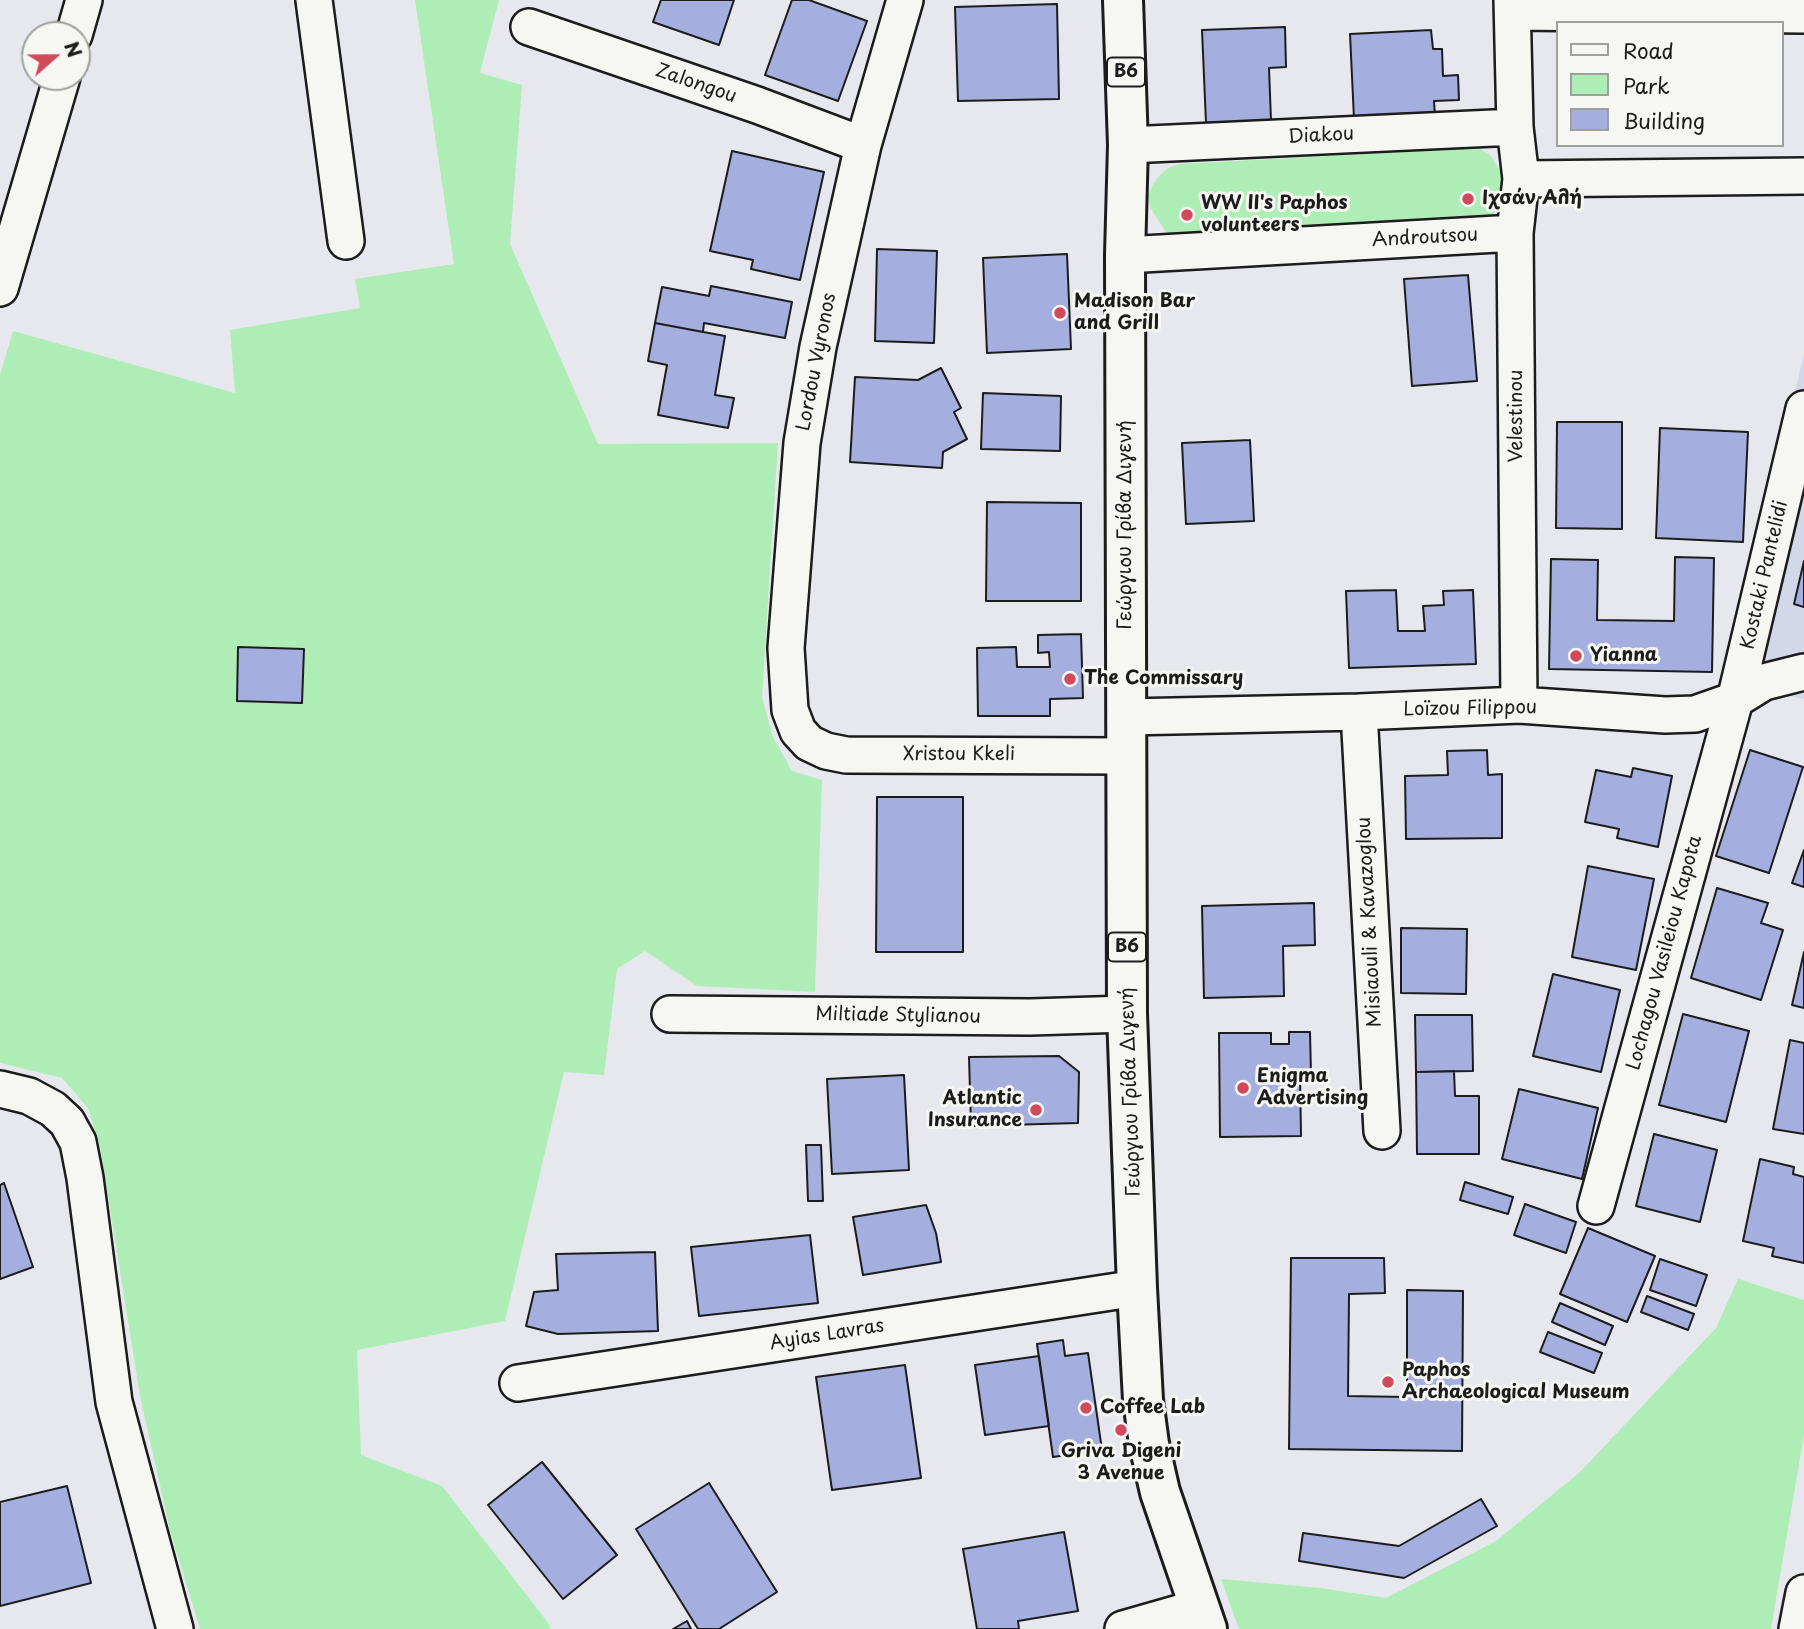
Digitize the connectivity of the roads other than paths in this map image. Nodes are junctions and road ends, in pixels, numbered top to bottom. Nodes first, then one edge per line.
1 (84, 0) edge
2 (314, 0) edge
3 (905, 0) edge
4 (1123, 0) edge
5 (1513, 6) edge
6 (1804, 15) edge
7 (78, 21) edge
8 (528, 27) dead end
9 (57, 91) edge
10 (1515, 127) junction
11 (863, 145) junction
12 (1128, 145) junction
13 (1804, 176) edge
14 (1521, 179) junction
15 (1515, 233) junction
16 (346, 241) dead end
17 (6, 249) edge
18 (1125, 255) junction
19 (0, 288) edge
20 (1804, 409) edge
21 (1804, 672) edge
22 (1735, 700) junction
23 (1519, 705) junction
24 (1359, 712) junction
25 (1127, 717) junction
26 (798, 731) joint
27 (1127, 756) junction
28 (670, 1014) dead end
29 (1127, 1014) junction
30 (0, 1089) edge
31 (1382, 1131) dead end
32 (1596, 1206) dead end
33 (1137, 1288) junction
34 (518, 1383) dead end
35 (1804, 1594) edge
36 (1204, 1618) edge
37 (175, 1629) edge
38 (1123, 1629) edge
39 (1797, 1629) edge

1 - 7 street
2 - 16 street
3 - 11 street, Lordou Vyronos
4 - 12 main road, Γεώργιου Γρίβα Διγενή / B6
5 - 6 street
5 - 10 street, Velestinou
8 - 11 street, Zalongou
9 - 17 street
10 - 12 street, Diakou
10 - 14 street, Velestinou
11 - 26 street, Lordou Vyronos
12 - 18 main road, Γεώργιου Γρίβα Διγενή / B6
13 - 14 street
14 - 15 street, Velestinou
15 - 18 street, Androutsou
15 - 23 street, Velestinou
17 - 19 street
18 - 25 main road, Γεώργιου Γρίβα Διγενή / B6
20 - 22 street, Kostaki Pantelidi
21 - 22 street, Loïzou Filippou
22 - 23 street, Loïzou Filippou
22 - 32 street, Lochagou Vasileiou Kapota
23 - 24 street, Loïzou Filippou
24 - 25 street, Loïzou Filippou
24 - 31 street, Misiaouli & Kavazoglou
25 - 27 main road, Γεώργιου Γρίβα Διγενή / B6
26 - 27 street, Xristou Kkeli
27 - 29 main road, Γεώργιου Γρίβα Διγενή / B6
28 - 29 street, Miltiade Stylianou
29 - 33 main road, Γεώργιου Γρίβα Διγενή / B6
30 - 37 street
33 - 34 street, Ayias Lavras
33 - 36 main road, Γεώργιου Γρίβα Διγενή / B6
35 - 39 street
36 - 38 street

